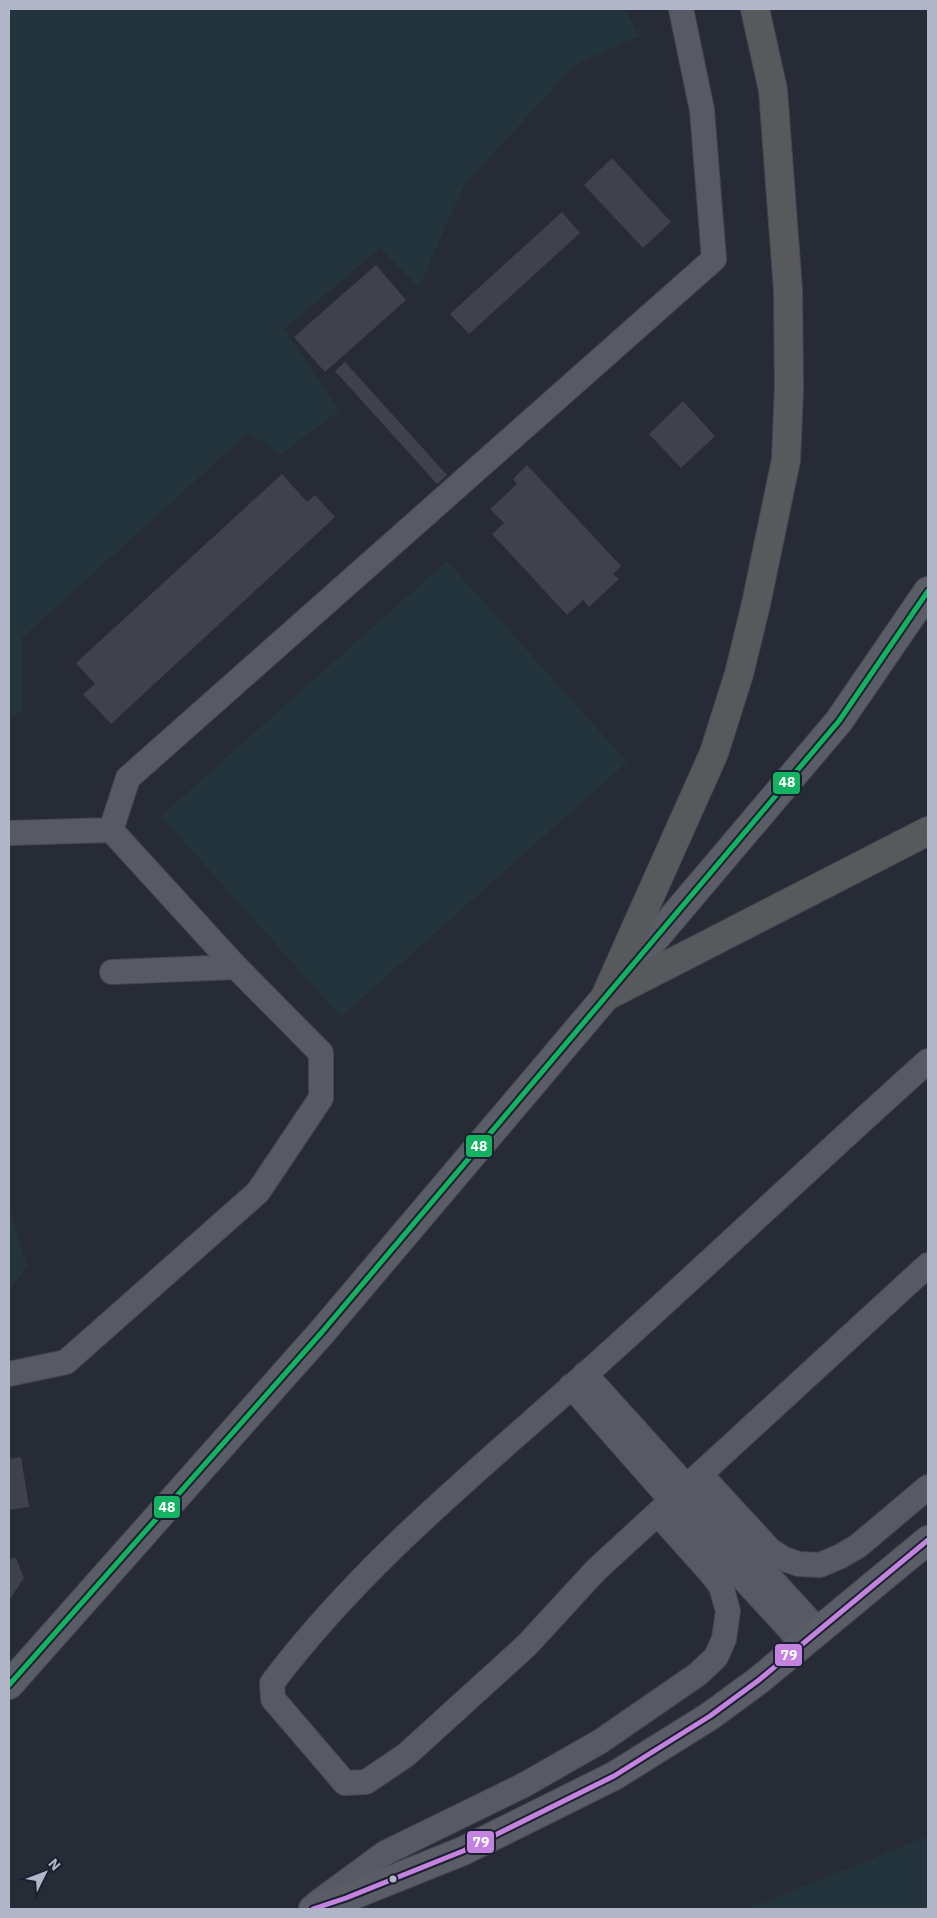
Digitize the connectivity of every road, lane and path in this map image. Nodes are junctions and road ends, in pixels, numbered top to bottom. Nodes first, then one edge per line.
1 (681, 9) edge
2 (755, 9) edge
3 (928, 591) edge
4 (110, 830) junction
5 (928, 831) edge
6 (9, 833) edge
7 (236, 967) junction
8 (112, 972) dead end
9 (605, 997) junction
10 (928, 1061) edge
11 (928, 1265) edge
12 (9, 1374) edge
13 (578, 1380) junction
14 (928, 1487) edge
15 (679, 1494) junction
16 (928, 1540) edge
17 (811, 1637) junction
18 (9, 1685) edge
19 (311, 1909) edge

1 - 4 street
2 - 9 highway
3 - 9 main road
4 - 6 street
4 - 7 street
5 - 9 highway
7 - 8 street
7 - 12 street
9 - 18 main road
10 - 13 street
11 - 15 street
13 - 15 street
13 - 15 street
14 - 15 street
15 - 17 street
15 - 19 street
16 - 17 main road
17 - 19 main road

